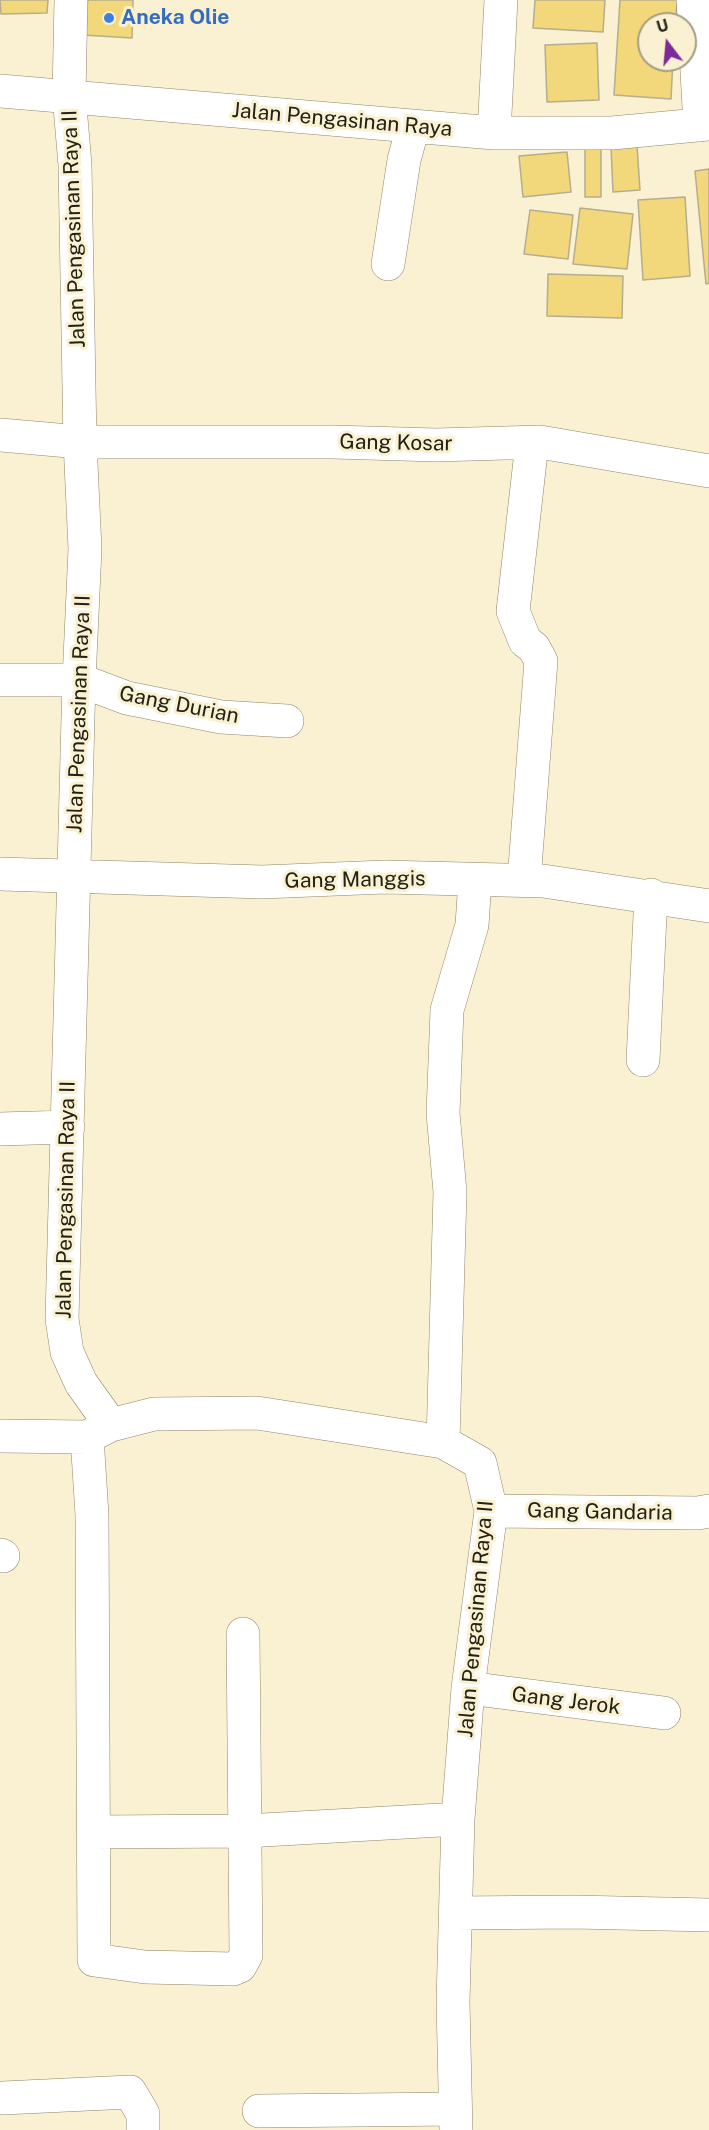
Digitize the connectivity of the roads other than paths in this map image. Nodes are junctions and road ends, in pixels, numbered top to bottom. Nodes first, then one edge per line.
1 (71, 0) edge
2 (501, 0) edge
3 (693, 0) edge
4 (0, 91) edge
5 (69, 95) junction
6 (704, 124) edge
7 (412, 127) junction
8 (494, 133) junction
9 (388, 264) dead end
10 (0, 435) edge
11 (80, 442) junction
12 (532, 442) junction
13 (709, 471) edge
14 (0, 680) edge
15 (79, 680) junction
16 (288, 722) dead end
17 (0, 874) edge
18 (74, 876) junction
19 (475, 880) junction
20 (524, 880) junction
21 (651, 895) junction
22 (709, 906) edge
23 (643, 1060) dead end
24 (68, 1126) junction
25 (0, 1129) edge
26 (99, 1431) junction
27 (0, 1436) edge
28 (443, 1442) junction
29 (491, 1510) junction
30 (709, 1511) edge
31 (243, 1634) dead end
32 (468, 1688) junction
33 (664, 1713) dead end
34 (458, 1819) junction
35 (246, 1831) junction
36 (95, 1832) junction
37 (455, 1913) junction
38 (709, 1915) edge
39 (3, 2098) dead end
40 (259, 2111) dead end
41 (456, 2120) edge
42 (143, 2130) edge

1 - 5 street
2 - 8 street
3 - 6 street
4 - 5 street, Jalan Pengasinan Raya
5 - 7 street, Jalan Pengasinan Raya
5 - 11 street, Jalan Pengasinan Raya II
6 - 8 street, Jalan Pengasinan Raya
7 - 8 street, Jalan Pengasinan Raya
7 - 9 street
10 - 11 street, Gang Kosar
11 - 12 street, Gang Kosar
11 - 15 street, Jalan Pengasinan Raya II
12 - 13 street, Gang Kosar
12 - 20 street
14 - 15 street, Gang Durian
15 - 16 street, Gang Durian
15 - 18 street, Jalan Pengasinan Raya II
17 - 18 street, Gang Manggis
18 - 19 street, Gang Manggis
18 - 24 street, Jalan Pengasinan Raya II
19 - 20 street, Gang Manggis
19 - 28 street
20 - 21 street, Gang Manggis
21 - 22 street, Gang Manggis
21 - 23 street
24 - 25 street
24 - 26 street, Jalan Pengasinan Raya II
26 - 27 street
26 - 28 street, Jalan Pengasinan Raya II
26 - 36 street
28 - 29 street, Jalan Pengasinan Raya II
29 - 30 street, Gang Gandaria
29 - 32 street, Jalan Pengasinan Raya II
31 - 35 street
32 - 33 street, Gang Jerok
32 - 34 street, Jalan Pengasinan Raya II
34 - 35 street
34 - 37 street, Jalan Pengasinan Raya II
35 - 36 street
35 - 36 street
37 - 38 street
37 - 41 street, Jalan Pengasinan Raya II
39 - 42 street
40 - 41 street

